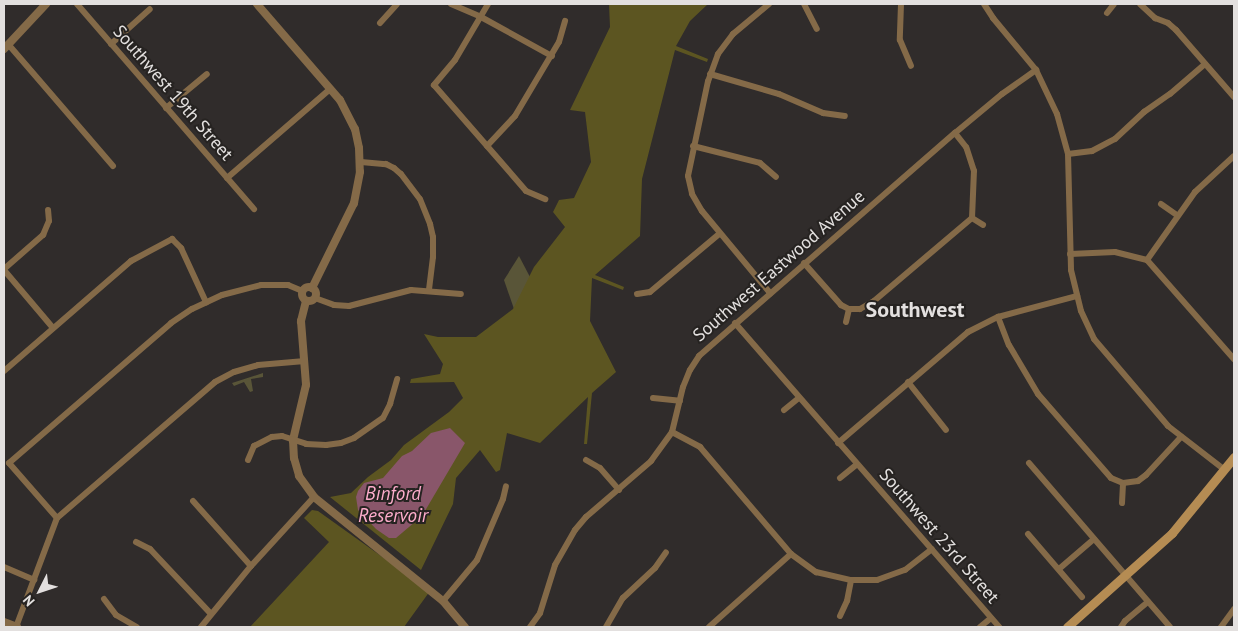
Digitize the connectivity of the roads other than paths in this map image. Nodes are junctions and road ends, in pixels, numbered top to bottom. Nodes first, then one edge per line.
1 (46, 4) edge
2 (77, 4) edge
3 (256, 4) edge
4 (397, 4) edge
5 (451, 4) edge
6 (488, 4) edge
7 (769, 4) edge
8 (804, 4) edge
9 (901, 4) edge
10 (984, 4) edge
11 (1114, 4) edge
12 (1140, 4) edge
13 (150, 9) dead end
14 (1107, 12) dead end
15 (481, 17) junction
16 (565, 21) dead end
17 (380, 23) dead end
18 (818, 29) dead end
19 (111, 44) junction
20 (6, 47) edge
21 (552, 56) junction
22 (1205, 64) junction
23 (911, 66) dead end
24 (1036, 70) junction
25 (207, 74) dead end
26 (710, 74) junction
27 (330, 89) junction
28 (1234, 97) edge
29 (166, 108) junction
30 (845, 116) dead end
31 (955, 133) junction
32 (487, 146) junction
33 (693, 146) junction
34 (1068, 154) junction
35 (1234, 156) edge
36 (361, 162) junction
37 (113, 166) dead end
38 (776, 177) dead end
39 (227, 178) junction
40 (545, 199) dead end
41 (1161, 204) dead end
42 (254, 209) dead end
43 (48, 210) dead end
44 (1177, 214) junction
45 (972, 218) junction
46 (983, 225) dead end
47 (719, 234) junction
48 (1070, 254) junction
49 (1147, 260) junction
50 (804, 263) junction
51 (4, 270) edge
52 (312, 288) junction
53 (429, 290) junction
54 (302, 291) junction
55 (770, 293) junction
56 (461, 294) dead end
57 (637, 294) dead end
58 (1077, 296) junction
59 (315, 298) junction
60 (306, 301) junction
61 (206, 302) junction
62 (849, 310) junction
63 (998, 316) junction
64 (846, 322) dead end
65 (735, 323) junction
66 (53, 328) junction
67 (1234, 359) edge
68 (305, 361) junction
69 (4, 371) edge
70 (397, 378) dead end
71 (908, 382) junction
72 (653, 398) dead end
73 (799, 398) junction
74 (680, 401) junction
75 (784, 410) dead end
76 (946, 430) dead end
77 (672, 432) junction
78 (1181, 437) junction
79 (293, 440) junction
80 (838, 443) junction
81 (1234, 457) edge
82 (248, 460) dead end
83 (586, 460) dead end
84 (1029, 463) dead end
85 (856, 464) junction
86 (1225, 470) junction
87 (840, 478) dead end
88 (1123, 484) junction
89 (506, 486) dead end
90 (619, 490) junction
91 (314, 497) junction
92 (193, 501) dead end
93 (1122, 503) dead end
94 (58, 518) junction
95 (1028, 534) dead end
96 (1094, 539) junction
97 (136, 542) dead end
98 (932, 549) junction
99 (666, 552) dead end
100 (792, 554) junction
101 (251, 566) junction
102 (4, 567) edge
103 (1059, 570) junction
104 (1126, 576) junction
105 (34, 580) junction
106 (851, 580) junction
107 (1082, 596) dead end
108 (104, 599) dead end
109 (443, 601) junction
110 (1148, 602) junction
111 (1234, 609) edge
112 (212, 614) junction
113 (840, 616) dead end
114 (991, 618) junction
115 (4, 622) edge
116 (533, 626) edge
117 (17, 627) edge
118 (137, 627) edge
119 (201, 627) edge
120 (466, 627) edge
121 (606, 627) edge
122 (709, 627) edge
123 (980, 627) edge
124 (999, 627) edge
125 (1067, 627) edge
126 (1121, 627) edge
127 (1170, 627) edge
128 (1221, 627) edge

1 - 20 street
2 - 19 street, Southwest 19th Street
3 - 27 street
4 - 17 street
5 - 15 street
6 - 15 street
7 - 26 street
8 - 18 street
9 - 23 street
10 - 24 street
11 - 14 street
12 - 22 street
13 - 19 street
15 - 21 street
15 - 32 street
16 - 21 street
19 - 29 street, Southwest 19th Street
20 - 37 street
21 - 32 street
22 - 28 street
22 - 34 street
24 - 31 street, Southwest Eastwood Avenue
24 - 34 street
25 - 29 street
26 - 30 street
26 - 33 street
27 - 36 street
27 - 39 street
29 - 39 street, Southwest 19th Street
31 - 45 street
31 - 50 street, Southwest Eastwood Avenue
32 - 40 street
33 - 38 street
33 - 47 street
34 - 48 street
35 - 44 street
36 - 52 street
36 - 53 street
39 - 42 street, Southwest 19th Street
41 - 44 street
43 - 51 street
44 - 49 street
45 - 46 street
45 - 62 street
47 - 55 street
47 - 57 street
48 - 49 street
48 - 58 street
49 - 67 street
50 - 55 street, Southwest Eastwood Avenue
50 - 62 street
51 - 66 street
52 - 54 street
52 - 59 street
53 - 56 street
53 - 59 street
54 - 60 street
54 - 61 street
55 - 65 street, Southwest Eastwood Avenue
58 - 63 street
58 - 78 street
59 - 60 street
60 - 68 street
61 - 66 street
61 - 94 street
62 - 64 street
63 - 71 street
63 - 88 street
65 - 73 street, Southwest 23rd Street
65 - 74 street, Southwest Eastwood Avenue
66 - 69 street
68 - 79 street
68 - 94 street
70 - 79 street
71 - 76 street
71 - 80 street
72 - 74 street
73 - 75 street
73 - 80 street, Southwest 23rd Street
74 - 77 street, Southwest Eastwood Avenue
77 - 90 street, Southwest Eastwood Avenue
77 - 100 street
78 - 86 street
78 - 88 street
79 - 82 street
79 - 91 street
80 - 85 street, Southwest 23rd Street
81 - 86 main road
83 - 90 street
84 - 96 street
85 - 87 street, Southwest 23rd Street
85 - 98 street, Southwest 23rd Street
86 - 104 main road
88 - 93 street
89 - 109 street
90 - 116 street, Southwest Eastwood Avenue
91 - 101 street
91 - 109 street
92 - 101 street
94 - 105 street
95 - 103 street
96 - 103 street
96 - 104 street
97 - 112 street
98 - 106 street
98 - 114 street, Southwest 23rd Street
99 - 121 street
100 - 106 street
100 - 122 street
101 - 112 street
102 - 105 street
103 - 107 street
104 - 110 street
104 - 125 main road
105 - 117 street
106 - 113 street
108 - 118 street
109 - 120 street
110 - 126 street
110 - 127 street
111 - 128 street
112 - 119 street
114 - 123 street
114 - 124 street, Southwest 23rd Street
115 - 117 street

